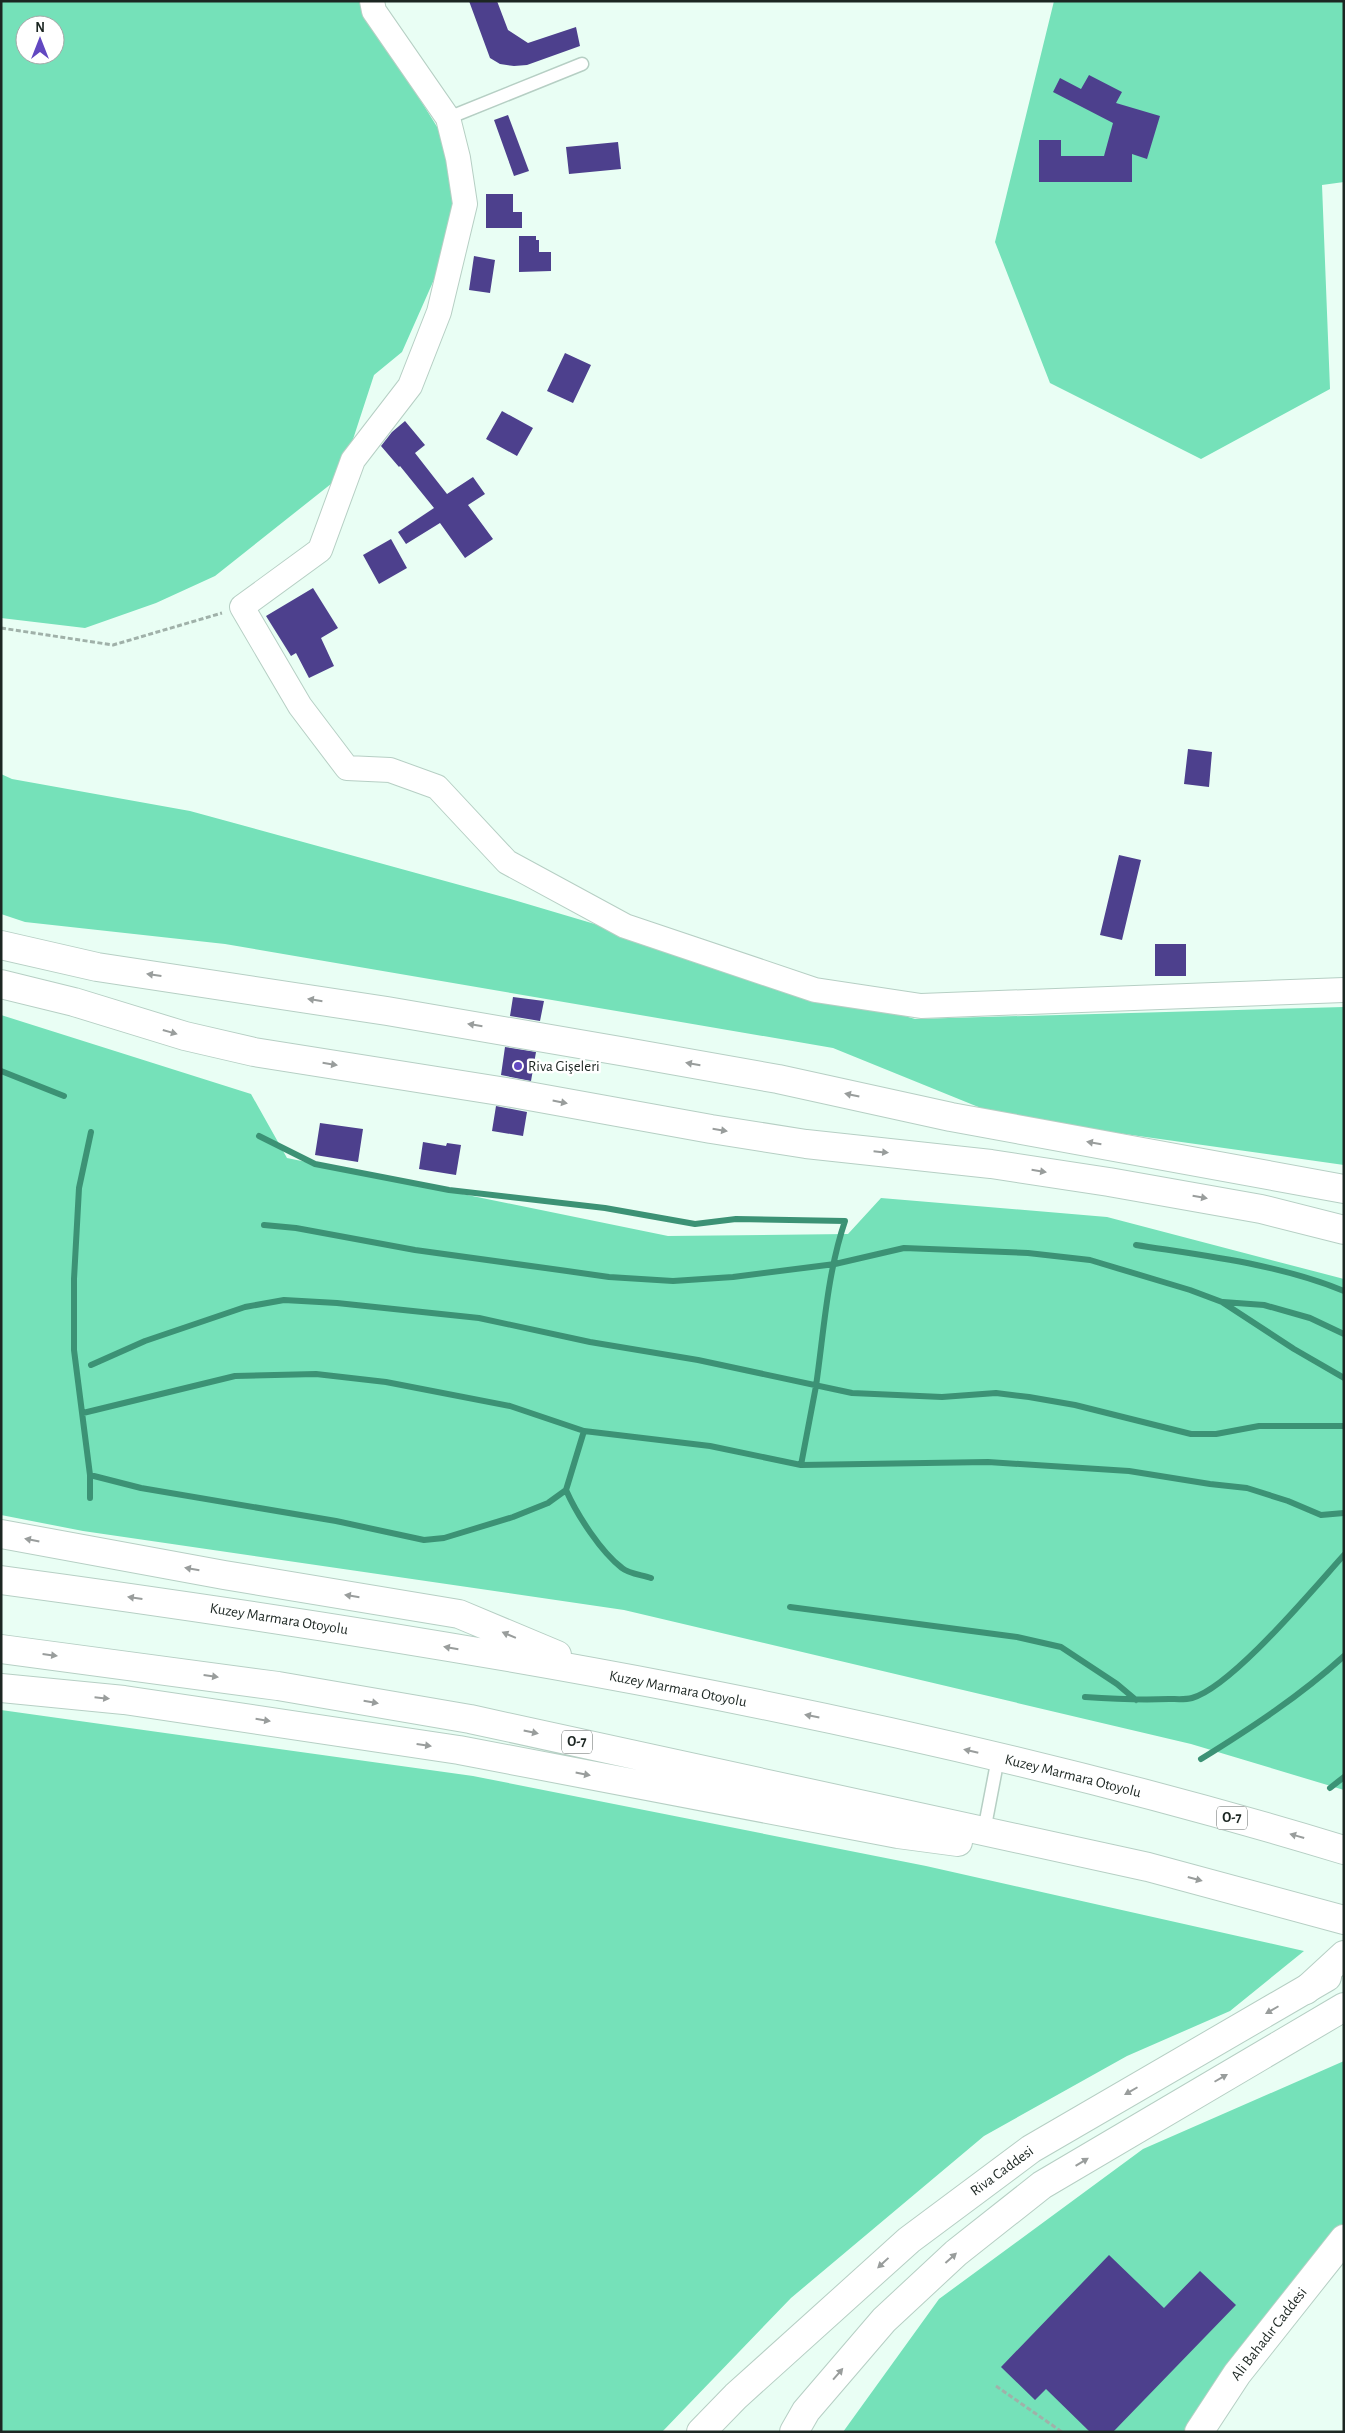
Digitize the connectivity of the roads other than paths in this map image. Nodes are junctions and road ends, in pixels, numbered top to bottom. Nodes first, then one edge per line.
1 (372, 1) edge
2 (582, 64) dead end
3 (448, 118) junction
4 (1, 946) edge
5 (1, 984) edge
6 (1344, 990) edge
7 (1, 997) edge
8 (74, 1002) junction
9 (1142, 1151) junction
10 (1344, 1189) edge
11 (1344, 1196) edge
12 (1344, 1230) edge
13 (1, 1534) edge
14 (1, 1580) edge
15 (1, 1649) edge
16 (602, 1674) junction
17 (1, 1688) edge
18 (998, 1758) junction
19 (984, 1831) junction
20 (1344, 1850) edge
21 (1148, 1867) junction
22 (1344, 1920) edge
23 (1344, 1955) edge
24 (1344, 1968) edge
25 (1306, 1990) junction
26 (1344, 2006) edge
27 (1344, 2239) edge
28 (792, 2345) junction
29 (800, 2421) edge
30 (701, 2432) edge
31 (716, 2432) edge
32 (786, 2432) edge
33 (1199, 2432) edge

1 - 3 street
2 - 3 lane
3 - 6 street
9 -> 4 main road
5 - 8 main road
7 - 8 main road
8 -> 12 main road
9 - 10 main road
9 - 11 main road
16 -> 13 main road
16 -> 14 main road, Kuzey Marmara Otoyolu / O-7
15 -> 19 main road, O-7
18 -> 16 main road, Kuzey Marmara Otoyolu / O-7
17 -> 21 main road
18 - 19 lane
20 -> 18 main road, Kuzey Marmara Otoyolu / O-7
19 - 21 main road, O-7
21 -> 22 main road, O-7
23 - 25 main road
24 - 25 main road, Riva Caddesi
25 -> 28 main road, Riva Caddesi
29 -> 26 main road
27 - 33 main road, Ali Bahadır Caddesi
28 - 30 main road, Riva Caddesi
28 - 31 main road
29 - 32 main road

